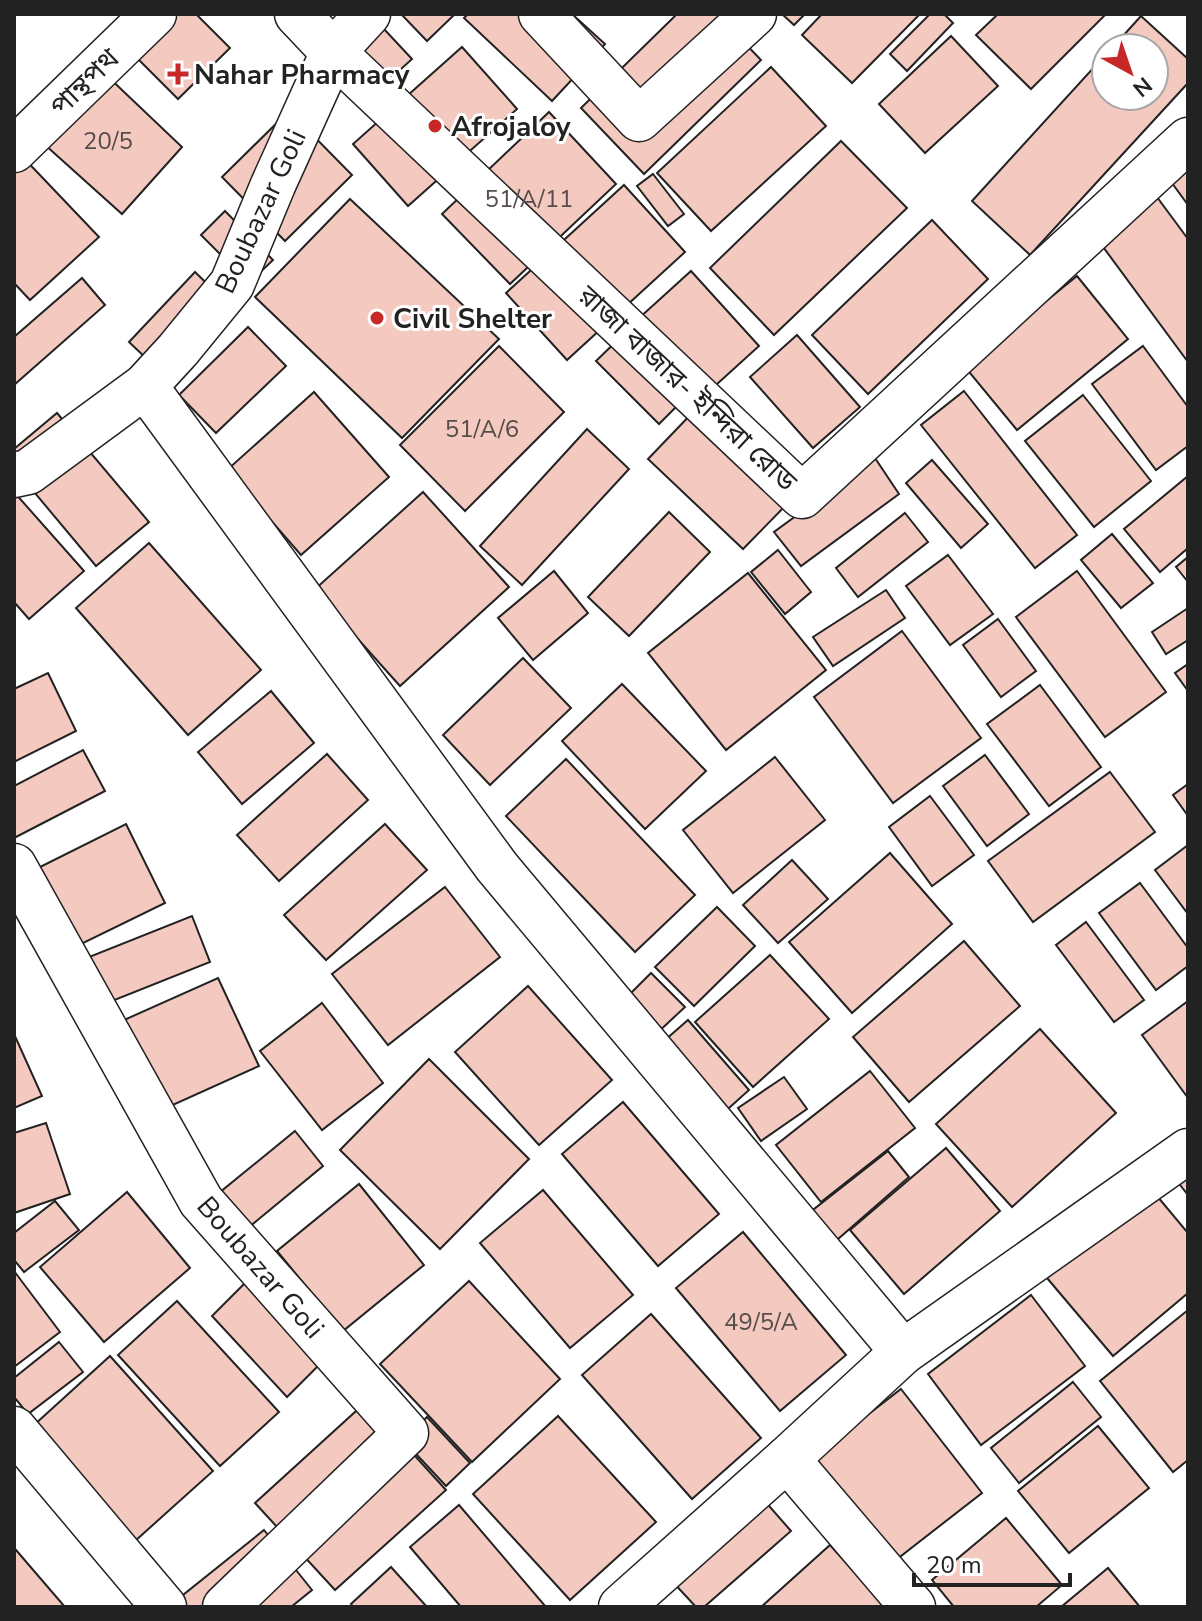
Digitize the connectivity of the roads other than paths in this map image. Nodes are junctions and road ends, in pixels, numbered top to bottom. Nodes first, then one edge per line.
1 (154, 14) edge
2 (297, 14) edge
3 (368, 14) edge
4 (541, 14) edge
5 (754, 14) edge
6 (333, 52) junction
7 (1188, 140) edge
8 (14, 150) edge
9 (145, 386) junction
10 (14, 475) edge
11 (14, 866) edge
12 (1188, 1151) edge
13 (903, 1352) junction
14 (14, 1429) edge
15 (787, 1459) junction
16 (164, 1607) edge
17 (225, 1607) edge
18 (621, 1607) edge
19 (913, 1607) edge

1 - 8 street, পান্থপথ
2 - 6 street
3 - 6 street, Boubazar Goli
4 - 5 street
6 - 7 street, রাজা বাজার- ইন্দিরা রোড
6 - 9 street, Boubazar Goli
9 - 10 street, Boubazar Goli
9 - 13 street
11 - 17 street, Boubazar Goli
12 - 13 street
13 - 15 street
14 - 16 street
15 - 18 street
15 - 19 street

